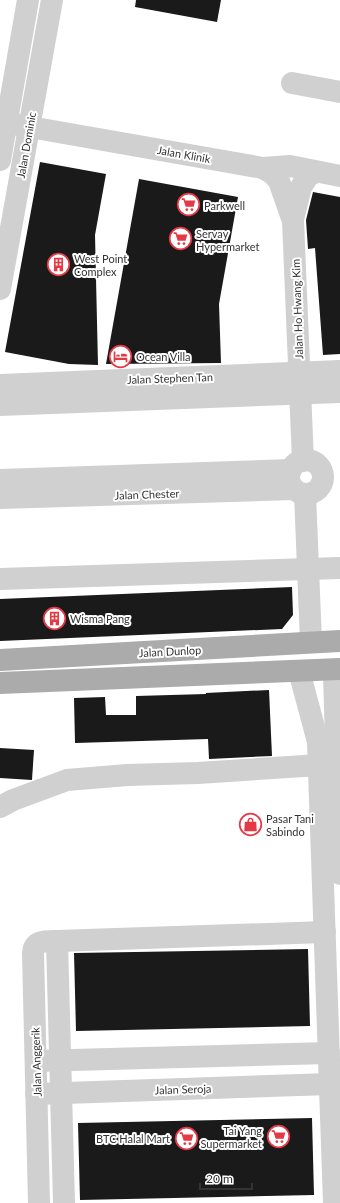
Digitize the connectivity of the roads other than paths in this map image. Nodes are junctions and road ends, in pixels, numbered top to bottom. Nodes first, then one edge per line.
1 (28, 0) edge
2 (52, 0) edge
3 (292, 83) dead end
4 (7, 90) edge
5 (340, 92) edge
6 (7, 123) junction
7 (29, 127) junction
8 (0, 160) edge
9 (264, 168) junction
10 (317, 172) junction
11 (340, 176) edge
12 (293, 221) junction
13 (0, 289) edge
14 (340, 371) edge
15 (300, 383) junction
16 (0, 385) edge
17 (340, 392) edge
18 (0, 405) edge
19 (314, 478) edge
20 (0, 480) edge
21 (0, 498) edge
22 (340, 568) edge
23 (308, 569) junction
24 (0, 579) edge
25 (340, 641) edge
26 (311, 642) junction
27 (263, 646) junction
28 (0, 660) edge
29 (336, 670) edge
30 (299, 671) junction
31 (36, 681) junction
32 (0, 683) edge
33 (0, 696) edge
34 (330, 762) edge
35 (0, 807) edge
36 (339, 834) edge
37 (340, 874) edge
38 (325, 932) junction
39 (57, 941) junction
40 (329, 1053) junction
41 (298, 1054) junction
42 (60, 1060) junction
43 (36, 1061) junction
44 (330, 1084) junction
45 (302, 1085) junction
46 (61, 1093) junction
47 (36, 1094) junction
48 (39, 1203) edge
49 (64, 1203) edge
50 (334, 1203) edge

1 - 4 street, Jalan Dominic
2 - 7 street, Jalan Dominic
3 - 5 street
4 - 6 street, Jalan Dominic
6 - 7 street, Jalan Klinik
6 - 8 street, Jalan Dominic
7 - 9 street, Jalan Klinik
7 - 13 street, Jalan Dominic
9 - 10 street, Jalan Klinik
9 - 12 street, Jalan Ho Hwang Kim
10 - 11 street, Jalan Klinik
10 - 12 street
12 - 15 street, Jalan Ho Hwang Kim
14 - 15 street, Jalan Stephen Tan
15 - 16 street, Jalan Stephen Tan
15 - 17 street, Jalan Stephen Tan
15 - 18 street, Jalan Stephen Tan
15 - 19 street, Jalan Ho Hwang Kim
19 - 20 street, Jalan Chester
19 - 21 street, Jalan Chester
19 - 23 street, Jalan Ho Hwang Kim
22 - 23 street
23 - 24 street
23 - 26 street, Jalan Ho Hwang Kim
25 - 26 main road, Jalan Dunlop
26 - 27 main road, Jalan Dunlop
27 - 28 main road, Jalan Dunlop
27 - 29 main road
29 - 30 main road
29 - 34 street
30 - 31 main road
30 - 34 street
31 - 32 main road
31 - 33 main road
34 - 35 street
34 - 36 street
34 - 38 street
36 - 37 street
38 - 39 street, Jalan Anggerik
38 - 40 street
39 - 42 street
39 - 43 street, Jalan Anggerik
40 - 41 street
40 - 44 street
41 - 42 street
41 - 45 street
42 - 43 street
42 - 46 street
43 - 47 street, Jalan Anggerik
44 - 45 street, Jalan Seroja
44 - 50 street
45 - 46 street, Jalan Seroja
46 - 47 street, Jalan Seroja
46 - 49 street
47 - 48 street, Jalan Anggerik

